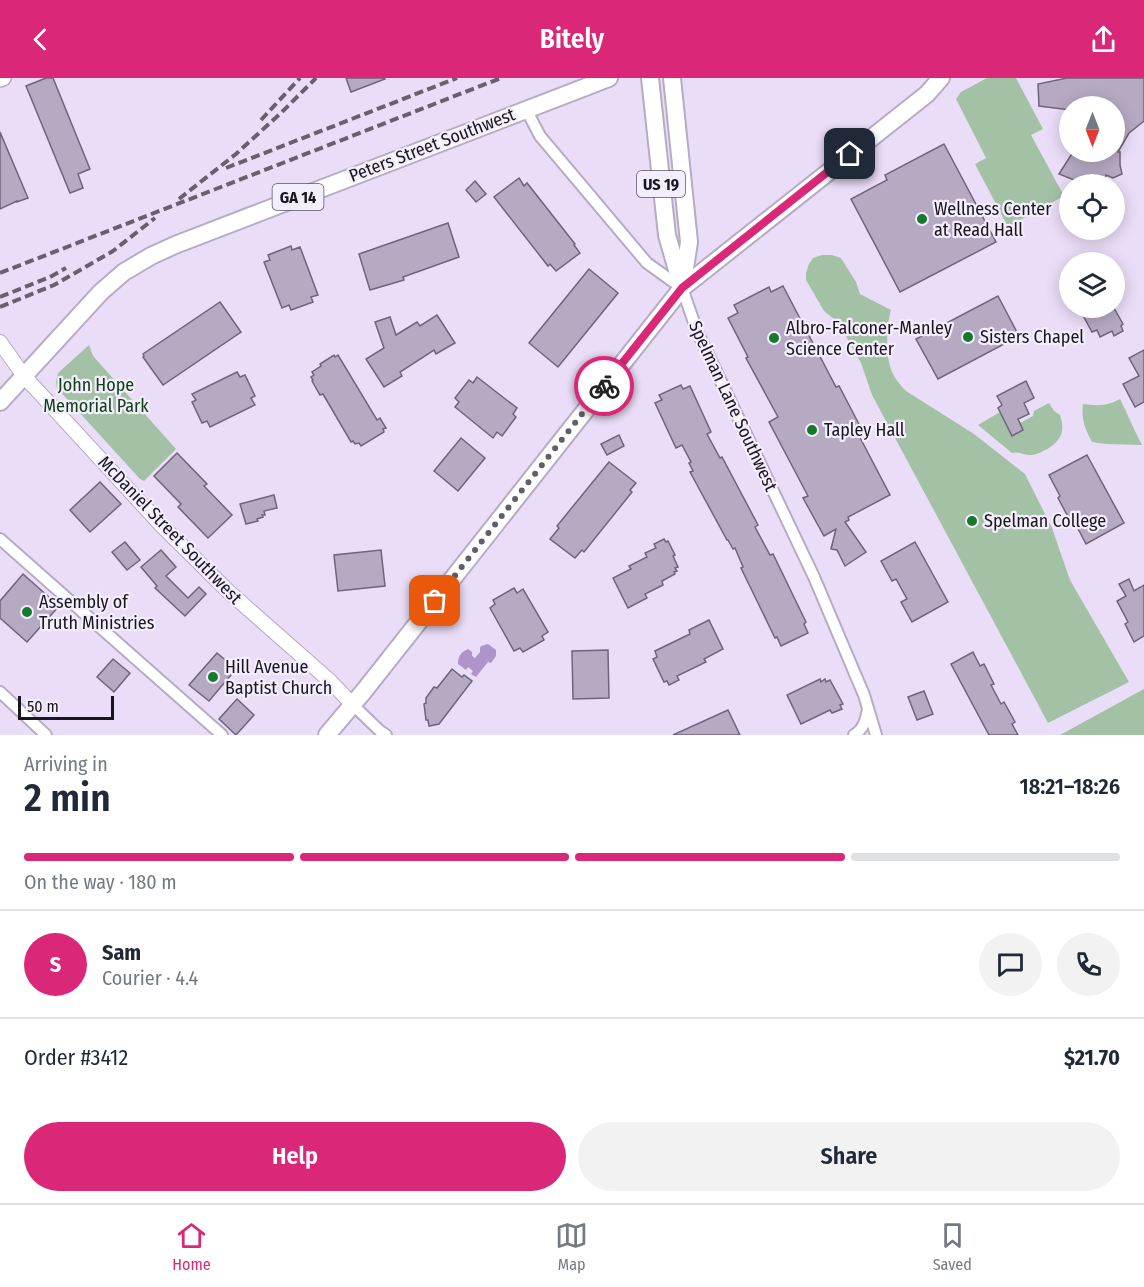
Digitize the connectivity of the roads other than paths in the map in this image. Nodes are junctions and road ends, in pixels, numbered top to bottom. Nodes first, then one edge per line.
1 (609, 78) edge
2 (650, 78) edge
3 (672, 78) edge
4 (940, 78) edge
5 (526, 109) junction
6 (682, 288) junction
7 (1, 343) edge
8 (24, 376) junction
9 (0, 402) edge
10 (0, 539) edge
11 (0, 692) edge
12 (353, 705) junction
13 (868, 709) junction
14 (46, 735) edge
15 (222, 735) edge
16 (327, 735) edge
17 (386, 735) edge
18 (854, 735) edge
19 (876, 735) edge

1 - 5 main road, Peters Street Southwest / GA 14
2 - 6 main road, US 19
3 - 6 main road, US 19
4 - 6 main road
5 - 6 street
5 - 8 main road, Peters Street Southwest / GA 14
6 - 12 main road
6 - 13 street, Spelman Lane Southwest
7 - 8 street, McDaniel Street Southwest
8 - 9 main road, Peters Street Southwest / GA 14
8 - 12 street, McDaniel Street Southwest
10 - 15 street
11 - 14 street
12 - 16 main road
12 - 17 street
13 - 18 street
13 - 19 street, Spelman Lane Southwest

